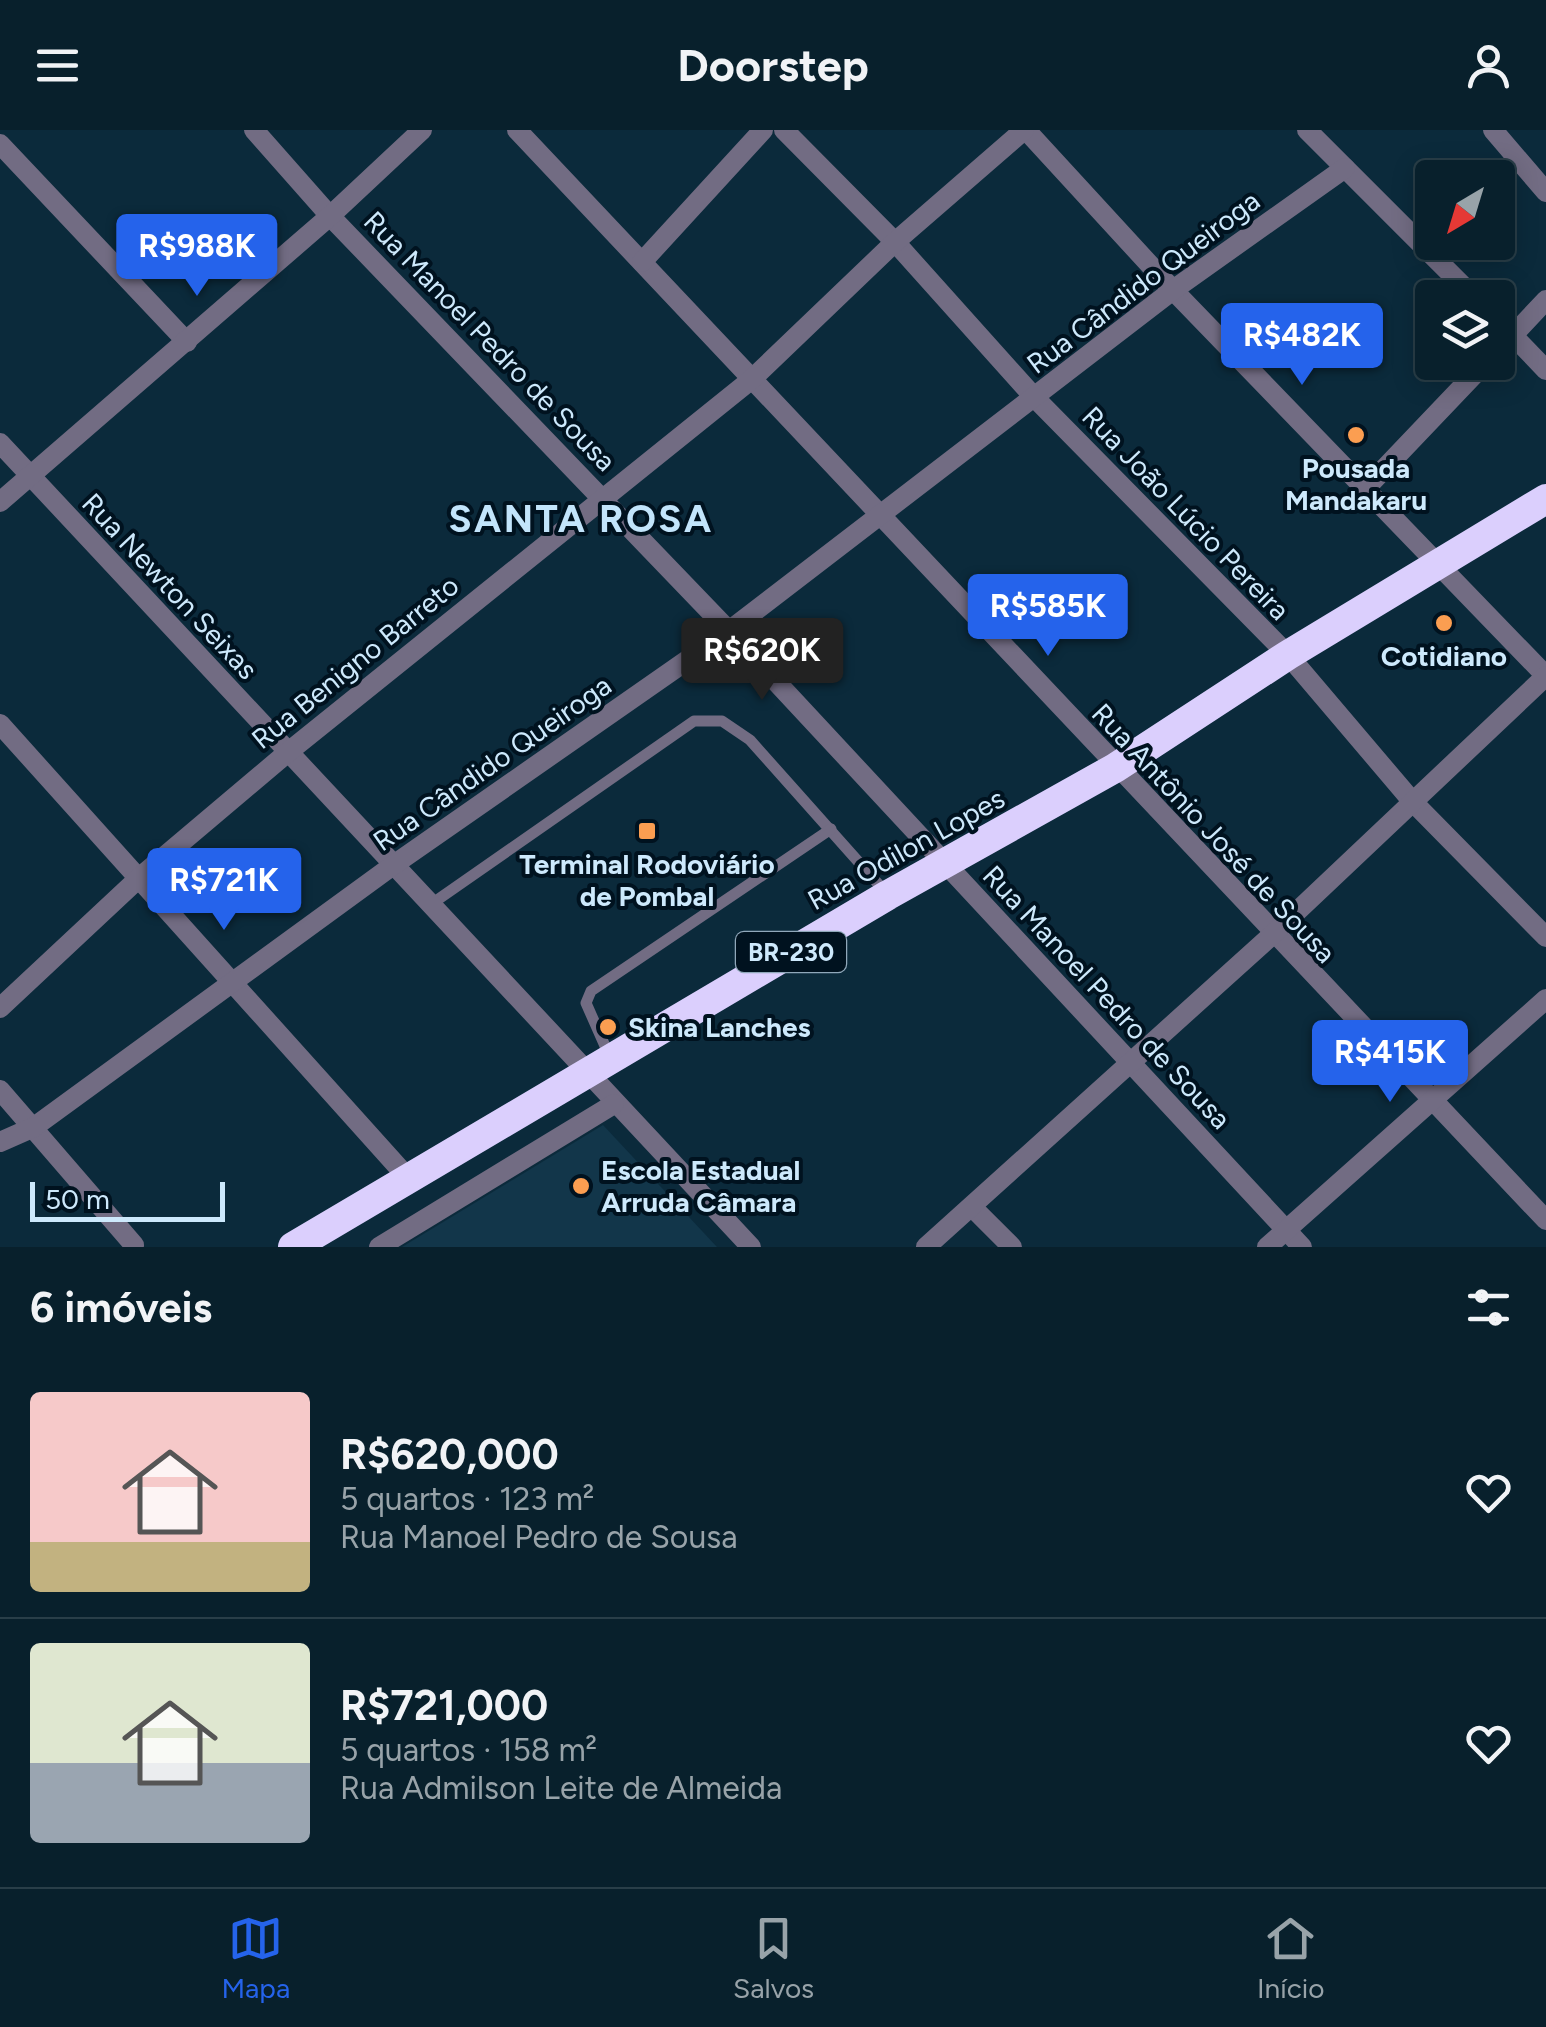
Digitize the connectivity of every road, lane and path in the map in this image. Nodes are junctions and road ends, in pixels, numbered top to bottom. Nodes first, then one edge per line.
1 (254, 130) edge
2 (422, 130) edge
3 (516, 130) edge
4 (763, 130) edge
5 (784, 130) edge
6 (1025, 130) edge
7 (1308, 130) edge
8 (1493, 130) edge
9 (0, 144) edge
10 (1346, 168) junction
11 (1546, 192) edge
12 (330, 216) junction
13 (894, 242) junction
14 (642, 262) junction
15 (1457, 280) edge
16 (1173, 290) junction
17 (1546, 300) edge
18 (1515, 325) edge
19 (186, 342) junction
20 (1515, 346) edge
21 (1546, 370) edge
22 (752, 378) junction
23 (1469, 380) edge
24 (1034, 397) junction
25 (0, 443) edge
26 (32, 477) junction
27 (1365, 489) junction
28 (602, 496) junction
29 (1546, 499) edge
30 (0, 502) edge
31 (880, 516) junction
32 (1438, 567) junction
33 (729, 631) junction
34 (1288, 656) junction
35 (1546, 676) edge
36 (0, 724) edge
37 (287, 752) junction
38 (1115, 768) junction
39 (1412, 801) junction
40 (831, 829) junction
41 (946, 865) junction
42 (392, 866) junction
43 (140, 878) junction
44 (888, 894) junction
45 (429, 906) junction
46 (1272, 935) junction
47 (1546, 936) edge
48 (234, 981) junction
49 (1546, 999) edge
50 (0, 1008) edge
51 (1134, 1062) junction
52 (598, 1066) junction
53 (0, 1090) edge
54 (1431, 1103) junction
55 (614, 1104) junction
56 (34, 1128) junction
57 (0, 1142) edge
58 (408, 1178) junction
59 (973, 1208) junction
60 (1546, 1220) edge
61 (1286, 1230) junction
62 (134, 1245) edge
63 (293, 1247) edge
64 (380, 1247) edge
65 (751, 1247) edge
66 (926, 1247) edge
67 (1012, 1247) edge
68 (1267, 1247) edge
69 (1302, 1247) edge

1 - 12 street, Rua Manoel Pedro de Sousa
2 - 12 street
3 - 14 street, Rua Antônio José de Sousa
4 - 14 street
5 - 13 street, Rua João Lúcio Pereira
6 - 13 street, Rua Benigno Barreto
6 - 16 street
7 - 10 street
8 - 11 street
9 - 19 street
10 - 15 street
10 - 16 street, Rua Cândido Queiroga
12 - 19 street
12 - 28 street, Rua Manoel Pedro de Sousa
13 - 22 street, Rua Benigno Barreto
13 - 24 street, Rua João Lúcio Pereira
14 - 22 street, Rua Antônio José de Sousa
16 - 24 street, Rua Cândido Queiroga
16 - 27 street
17 - 18 street
19 - 26 street
20 - 21 street
22 - 28 street, Rua Benigno Barreto
22 - 31 street, Rua Antônio José de Sousa
23 - 27 street
24 - 31 street, Rua Cândido Queiroga
24 - 34 street, Rua João Lúcio Pereira
25 - 26 street, Rua Newton Seixas
26 - 30 street
26 - 37 street, Rua Newton Seixas
27 - 32 street
28 - 33 street, Rua Manoel Pedro de Sousa
28 - 37 street, Rua Benigno Barreto
29 - 32 highway, Rua Odilon Lopes / BR-230
31 - 33 street, Rua Cândido Queiroga
31 - 38 street, Rua Antônio José de Sousa
32 - 34 highway, Rua Odilon Lopes / BR-230
32 - 35 street
33 - 41 street, Rua Manoel Pedro de Sousa
33 - 42 street, Rua Cândido Queiroga
34 - 38 highway, Rua Odilon Lopes / BR-230
34 - 39 street, Rua João Lúcio Pereira
35 - 39 street
36 - 43 street
37 - 42 street, Rua Newton Seixas
37 - 43 street, Rua Benigno Barreto
38 - 41 highway, Rua Odilon Lopes / BR-230
38 - 46 street, Rua Antônio José de Sousa
39 - 46 street
39 - 47 street, Rua João Lúcio Pereira
40 - 44 lane
40 - 45 lane
40 - 52 lane
41 - 44 highway, Rua Odilon Lopes / BR-230
41 - 51 street, Rua Manoel Pedro de Sousa
42 - 45 street, Rua Newton Seixas
42 - 48 street, Rua Cândido Queiroga
43 - 48 street
43 - 50 street, Rua Benigno Barreto
44 - 52 highway, Rua Odilon Lopes / BR-230
45 - 52 street, Rua Newton Seixas
46 - 51 street
46 - 54 street, Rua Antônio José de Sousa
48 - 56 street, Rua Cândido Queiroga
48 - 58 street
49 - 54 street
51 - 59 street
51 - 61 street, Rua Manoel Pedro de Sousa
52 - 55 street, Rua Newton Seixas
52 - 58 highway, Rua Odilon Lopes / BR-230
53 - 56 street
54 - 60 street, Rua Antônio José de Sousa
54 - 61 street
55 - 64 street
55 - 65 street, Rua Newton Seixas
56 - 57 street, Rua Cândido Queiroga
56 - 62 street
58 - 63 highway, Rua Odilon Lopes / BR-230
59 - 66 street
59 - 67 street
61 - 68 street
61 - 69 street, Rua Manoel Pedro de Sousa

